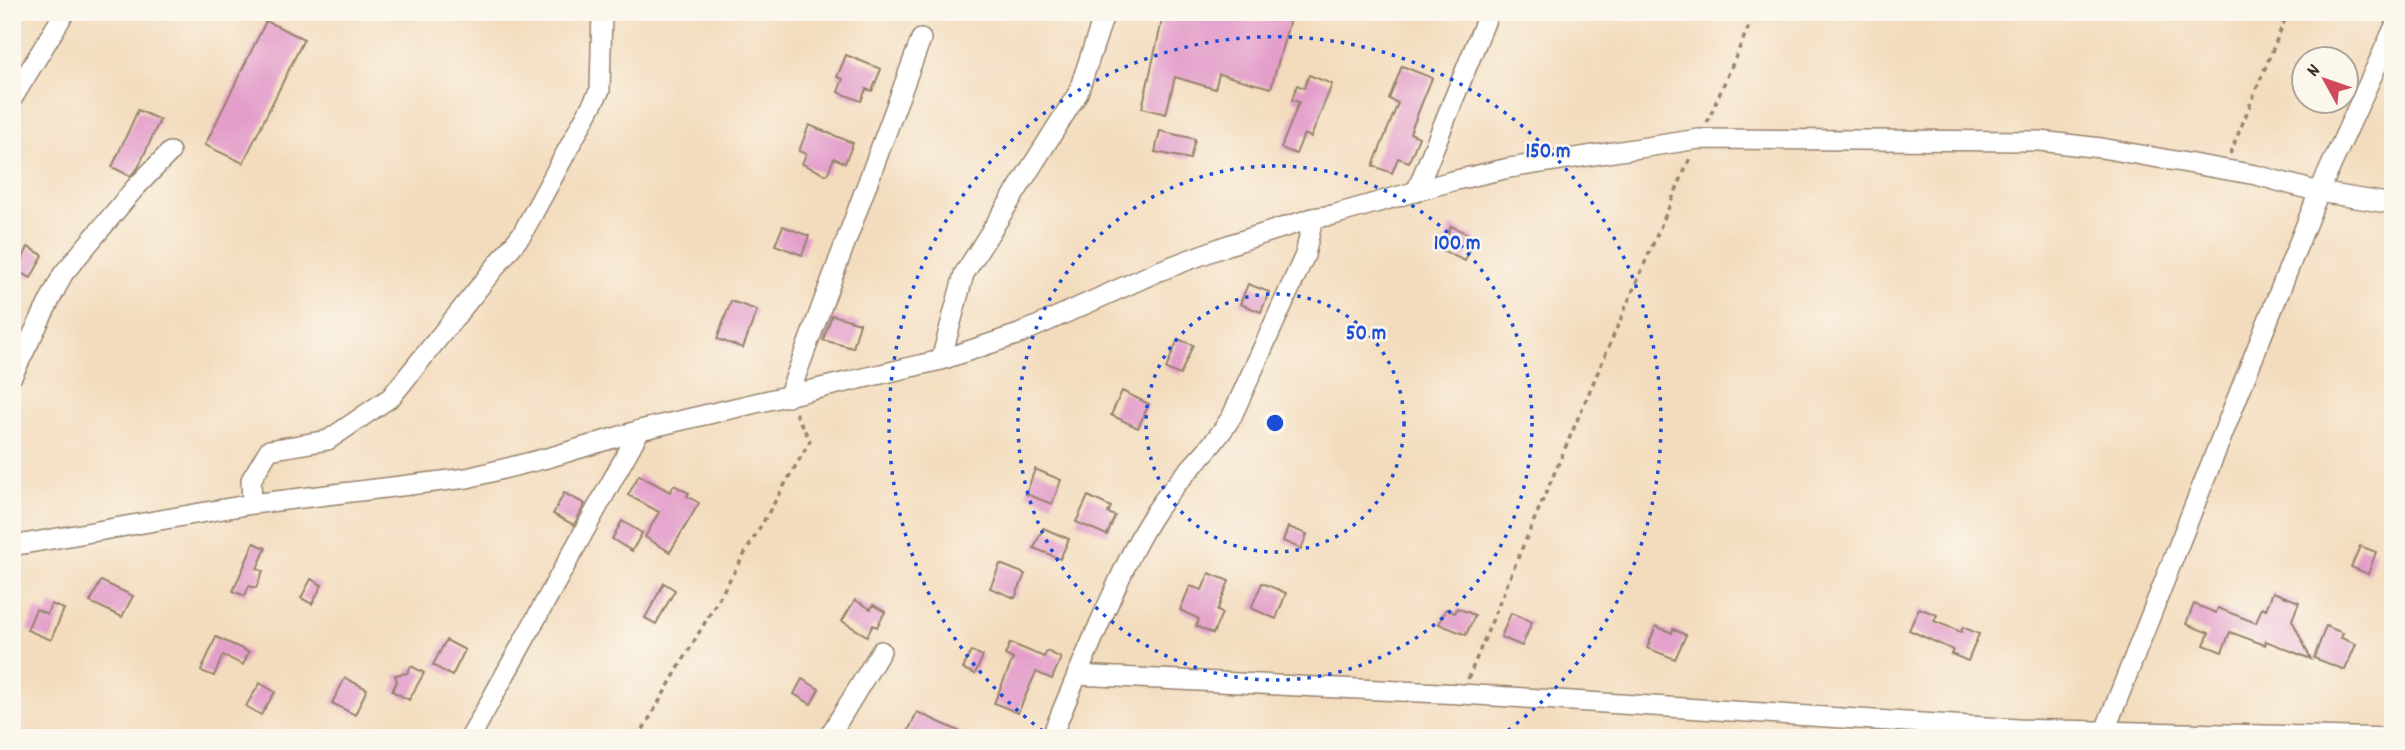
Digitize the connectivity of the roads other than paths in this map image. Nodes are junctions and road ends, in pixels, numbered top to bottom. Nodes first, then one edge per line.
1 (65, 12) edge
2 (602, 12) edge
3 (1105, 12) edge
4 (1489, 12) edge
5 (2393, 30) edge
6 (921, 39) dead end
7 (12, 99) edge
8 (170, 152) dead end
9 (1416, 192) junction
10 (2319, 192) junction
11 (2393, 204) edge
12 (1313, 218) junction
13 (941, 360) junction
14 (12, 376) edge
15 (788, 397) junction
16 (639, 430) junction
17 (252, 504) junction
18 (12, 546) edge
19 (881, 651) dead end
20 (1077, 675) junction
21 (2103, 735) edge
22 (470, 738) edge
23 (828, 738) edge
24 (1051, 738) edge
25 (2393, 738) edge

1 - 7 street
2 - 17 street
3 - 13 street
4 - 9 street
5 - 10 street
6 - 15 street
8 - 14 street
9 - 10 street
9 - 12 street
10 - 11 street
10 - 21 street
12 - 13 street
12 - 20 street
13 - 15 street
15 - 16 street
16 - 17 street
16 - 22 street
17 - 18 street
19 - 23 street
20 - 21 street
20 - 24 street
21 - 25 street

